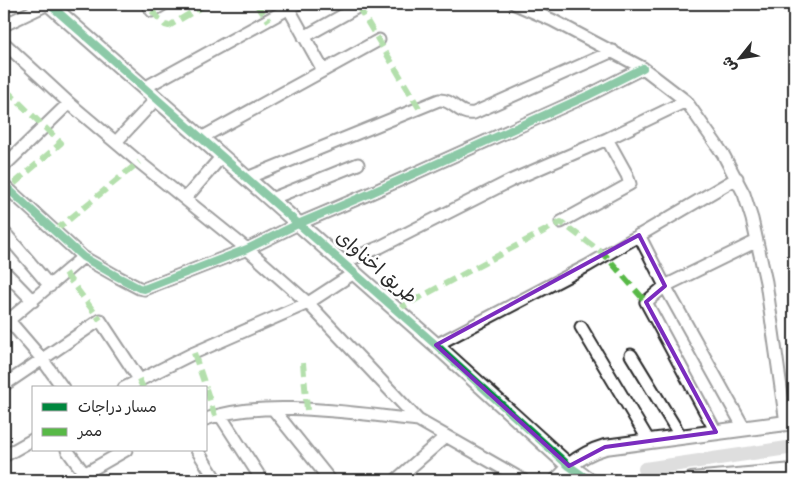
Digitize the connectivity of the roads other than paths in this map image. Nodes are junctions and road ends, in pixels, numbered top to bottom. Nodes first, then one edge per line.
1 (48, 4) edge
2 (147, 4) edge
3 (164, 4) edge
4 (363, 4) edge
5 (515, 4) edge
6 (293, 6) edge
7 (4, 25) edge
8 (304, 37) junction
9 (379, 40) dead end
10 (4, 43) edge
11 (613, 51) junction
12 (643, 68) junction
13 (323, 70) junction
14 (144, 88) junction
15 (156, 99) junction
16 (686, 101) junction
17 (70, 103) junction
18 (201, 138) junction
19 (607, 139) junction
20 (116, 142) junction
21 (222, 156) junction
22 (358, 164) dead end
23 (4, 166) edge
24 (247, 178) junction
25 (737, 178) junction
26 (4, 185) edge
27 (185, 199) junction
28 (271, 199) junction
29 (561, 222) dead end
30 (298, 224) junction
31 (4, 232) edge
32 (639, 235) junction
33 (757, 241) junction
34 (247, 248) junction
35 (84, 257) junction
36 (342, 263) junction
37 (4, 271) edge
38 (354, 273) junction
39 (50, 286) junction
40 (665, 286) junction
41 (33, 301) junction
42 (308, 303) junction
43 (6, 318) edge
44 (581, 327) dead end
45 (436, 345) junction
46 (631, 355) dead end
47 (42, 359) junction
48 (139, 379) junction
49 (4, 385) edge
50 (61, 386) edge
51 (127, 386) edge
52 (273, 409) junction
53 (220, 415) junction
54 (208, 418) edge
55 (418, 420) junction
56 (790, 422) edge
57 (744, 428) junction
58 (716, 432) junction
59 (446, 436) junction
60 (681, 437) junction
61 (32, 440) edge
62 (649, 441) junction
63 (68, 452) edge
64 (198, 452) edge
65 (106, 455) edge
66 (4, 456) edge
67 (569, 466) junction
68 (794, 471) edge
69 (86, 477) edge
70 (510, 477) edge
71 (216, 480) edge
72 (262, 480) edge
73 (330, 480) edge
74 (396, 480) edge
75 (523, 480) edge
76 (555, 480) edge
77 (589, 480) edge
78 (692, 480) edge

1 - 7 street
1 - 14 street, طريق اخناواى
2 - 3 street
4 - 8 street
5 - 11 street
6 - 8 street
6 - 14 street
8 - 13 street
9 - 13 street
10 - 17 street
11 - 12 street
11 - 24 street
12 - 16 street
12 - 30 street
13 - 18 street
14 - 15 street, طريق اخناواى
15 - 18 street, طريق اخناواى
15 - 20 street
16 - 19 street
16 - 25 street
17 - 20 street
17 - 23 street
18 - 21 street, طريق اخناواى
19 - 29 street
19 - 36 street
20 - 27 street
21 - 24 street, طريق اخناواى
21 - 27 street
22 - 28 street
24 - 28 street, طريق اخناواى
25 - 32 street
25 - 33 street
26 - 35 street
27 - 34 street
28 - 30 street, طريق اخناواى
30 - 34 street
30 - 36 street, طريق اخناواى
31 - 39 street
32 - 40 street
32 - 45 street
33 - 40 street
33 - 56 street
34 - 35 street
34 - 42 street
35 - 39 street
36 - 38 street, طريق اخناواى
37 - 41 street
38 - 42 street
38 - 45 street, طريق اخناواى
39 - 41 street
40 - 57 street
40 - 58 street
41 - 43 street
42 - 48 street
42 - 55 street
43 - 47 street
44 - 62 street
45 - 67 street, طريق اخناواى
46 - 60 street
47 - 48 street
47 - 49 street
47 - 50 street
48 - 51 street
52 - 53 street
52 - 55 street
52 - 73 street
53 - 54 street
53 - 72 street
55 - 59 street
56 - 57 street
57 - 58 street
58 - 60 street
59 - 70 street
59 - 74 street
60 - 62 street
61 - 66 street
62 - 67 street
63 - 69 street
64 - 71 street
65 - 69 street
67 - 76 street
67 - 77 street, طريق اخناواى
68 - 78 street
70 - 75 street

